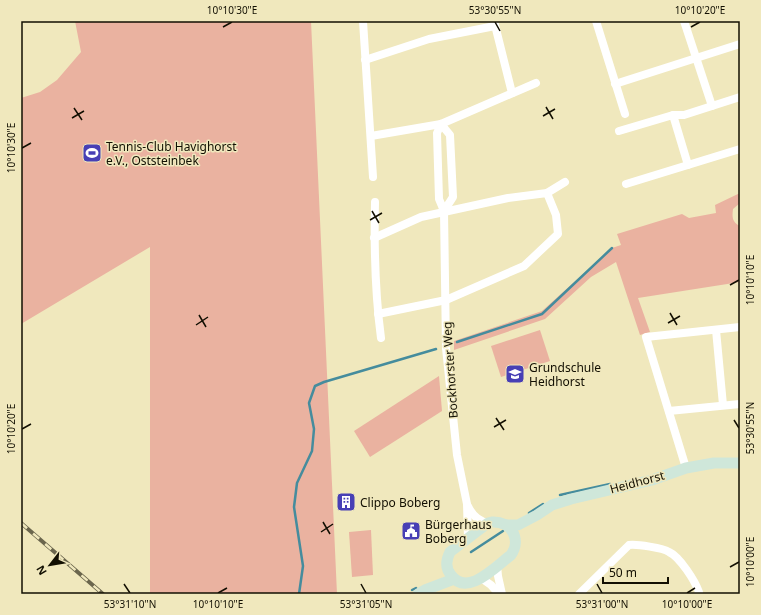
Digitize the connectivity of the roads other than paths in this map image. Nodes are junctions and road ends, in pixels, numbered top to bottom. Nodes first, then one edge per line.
1 (363, 21) edge
2 (596, 21) edge
3 (684, 21) edge
4 (495, 24) edge
5 (740, 44) edge
6 (696, 58) junction
7 (365, 60) junction
8 (536, 83) dead end
9 (616, 84) junction
10 (512, 93) junction
11 (740, 98) edge
12 (712, 106) junction
13 (625, 114) dead end
14 (673, 115) junction
15 (441, 124) junction
16 (619, 131) dead end
17 (371, 136) junction
18 (740, 149) edge
19 (688, 165) junction
20 (373, 177) dead end
21 (565, 182) dead end
22 (626, 184) dead end
23 (548, 192) junction
24 (375, 202) dead end
25 (444, 211) junction
26 (374, 238) junction
27 (446, 300) junction
28 (378, 314) junction
29 (740, 327) edge
30 (716, 330) junction
31 (381, 338) dead end
32 (740, 404) edge
33 (723, 405) junction
34 (668, 411) junction
35 (740, 463) edge
36 (686, 468) junction
37 (467, 504) junction
38 (537, 515) junction
39 (488, 523) junction
40 (507, 525) junction
41 (468, 538) junction
42 (516, 542) junction
43 (447, 565) junction
44 (497, 565) junction
45 (481, 578) junction
46 (454, 579) junction
47 (421, 592) edge
48 (699, 593) edge
49 (501, 594) edge
50 (579, 594) edge

1 - 7 street
2 - 9 street
3 - 6 street
4 - 7 street
4 - 10 street
5 - 6 street
6 - 9 street
6 - 12 street
7 - 17 street
8 - 10 street
9 - 13 street
10 - 15 street
11 - 12 street
12 - 14 street
14 - 16 street
14 - 19 street
15 - 17 street
15 - 25 street, Bockhorster Weg
15 - 25 street, Bockhorster Weg
17 - 20 street
18 - 19 street
19 - 22 street
21 - 23 street
23 - 25 street
23 - 27 street
24 - 26 street
25 - 26 street
25 - 27 street, Bockhorster Weg
26 - 28 street
27 - 28 street
27 - 37 street, Bockhorster Weg
28 - 31 street
29 - 30 street
30 - 33 street
30 - 34 street
32 - 33 street
33 - 34 street
34 - 36 street
35 - 36 street, Heidhorst
36 - 38 street, Heidhorst
37 - 39 street, Bockhorster Weg
37 - 41 street, Bockhorster Weg
38 - 40 street, Heidhorst
38 - 42 street, Heidhorst
39 - 40 street, Heidhorst
39 - 41 street, Heidhorst
40 - 42 street
41 - 43 street, Heidhorst
42 - 44 street, Heidhorst
43 - 46 street
43 - 47 street, Heidhorst
44 - 45 street, Heidhorst
44 - 49 street
45 - 46 street, Heidhorst
45 - 49 street
46 - 47 street, Heidhorst
48 - 50 street

